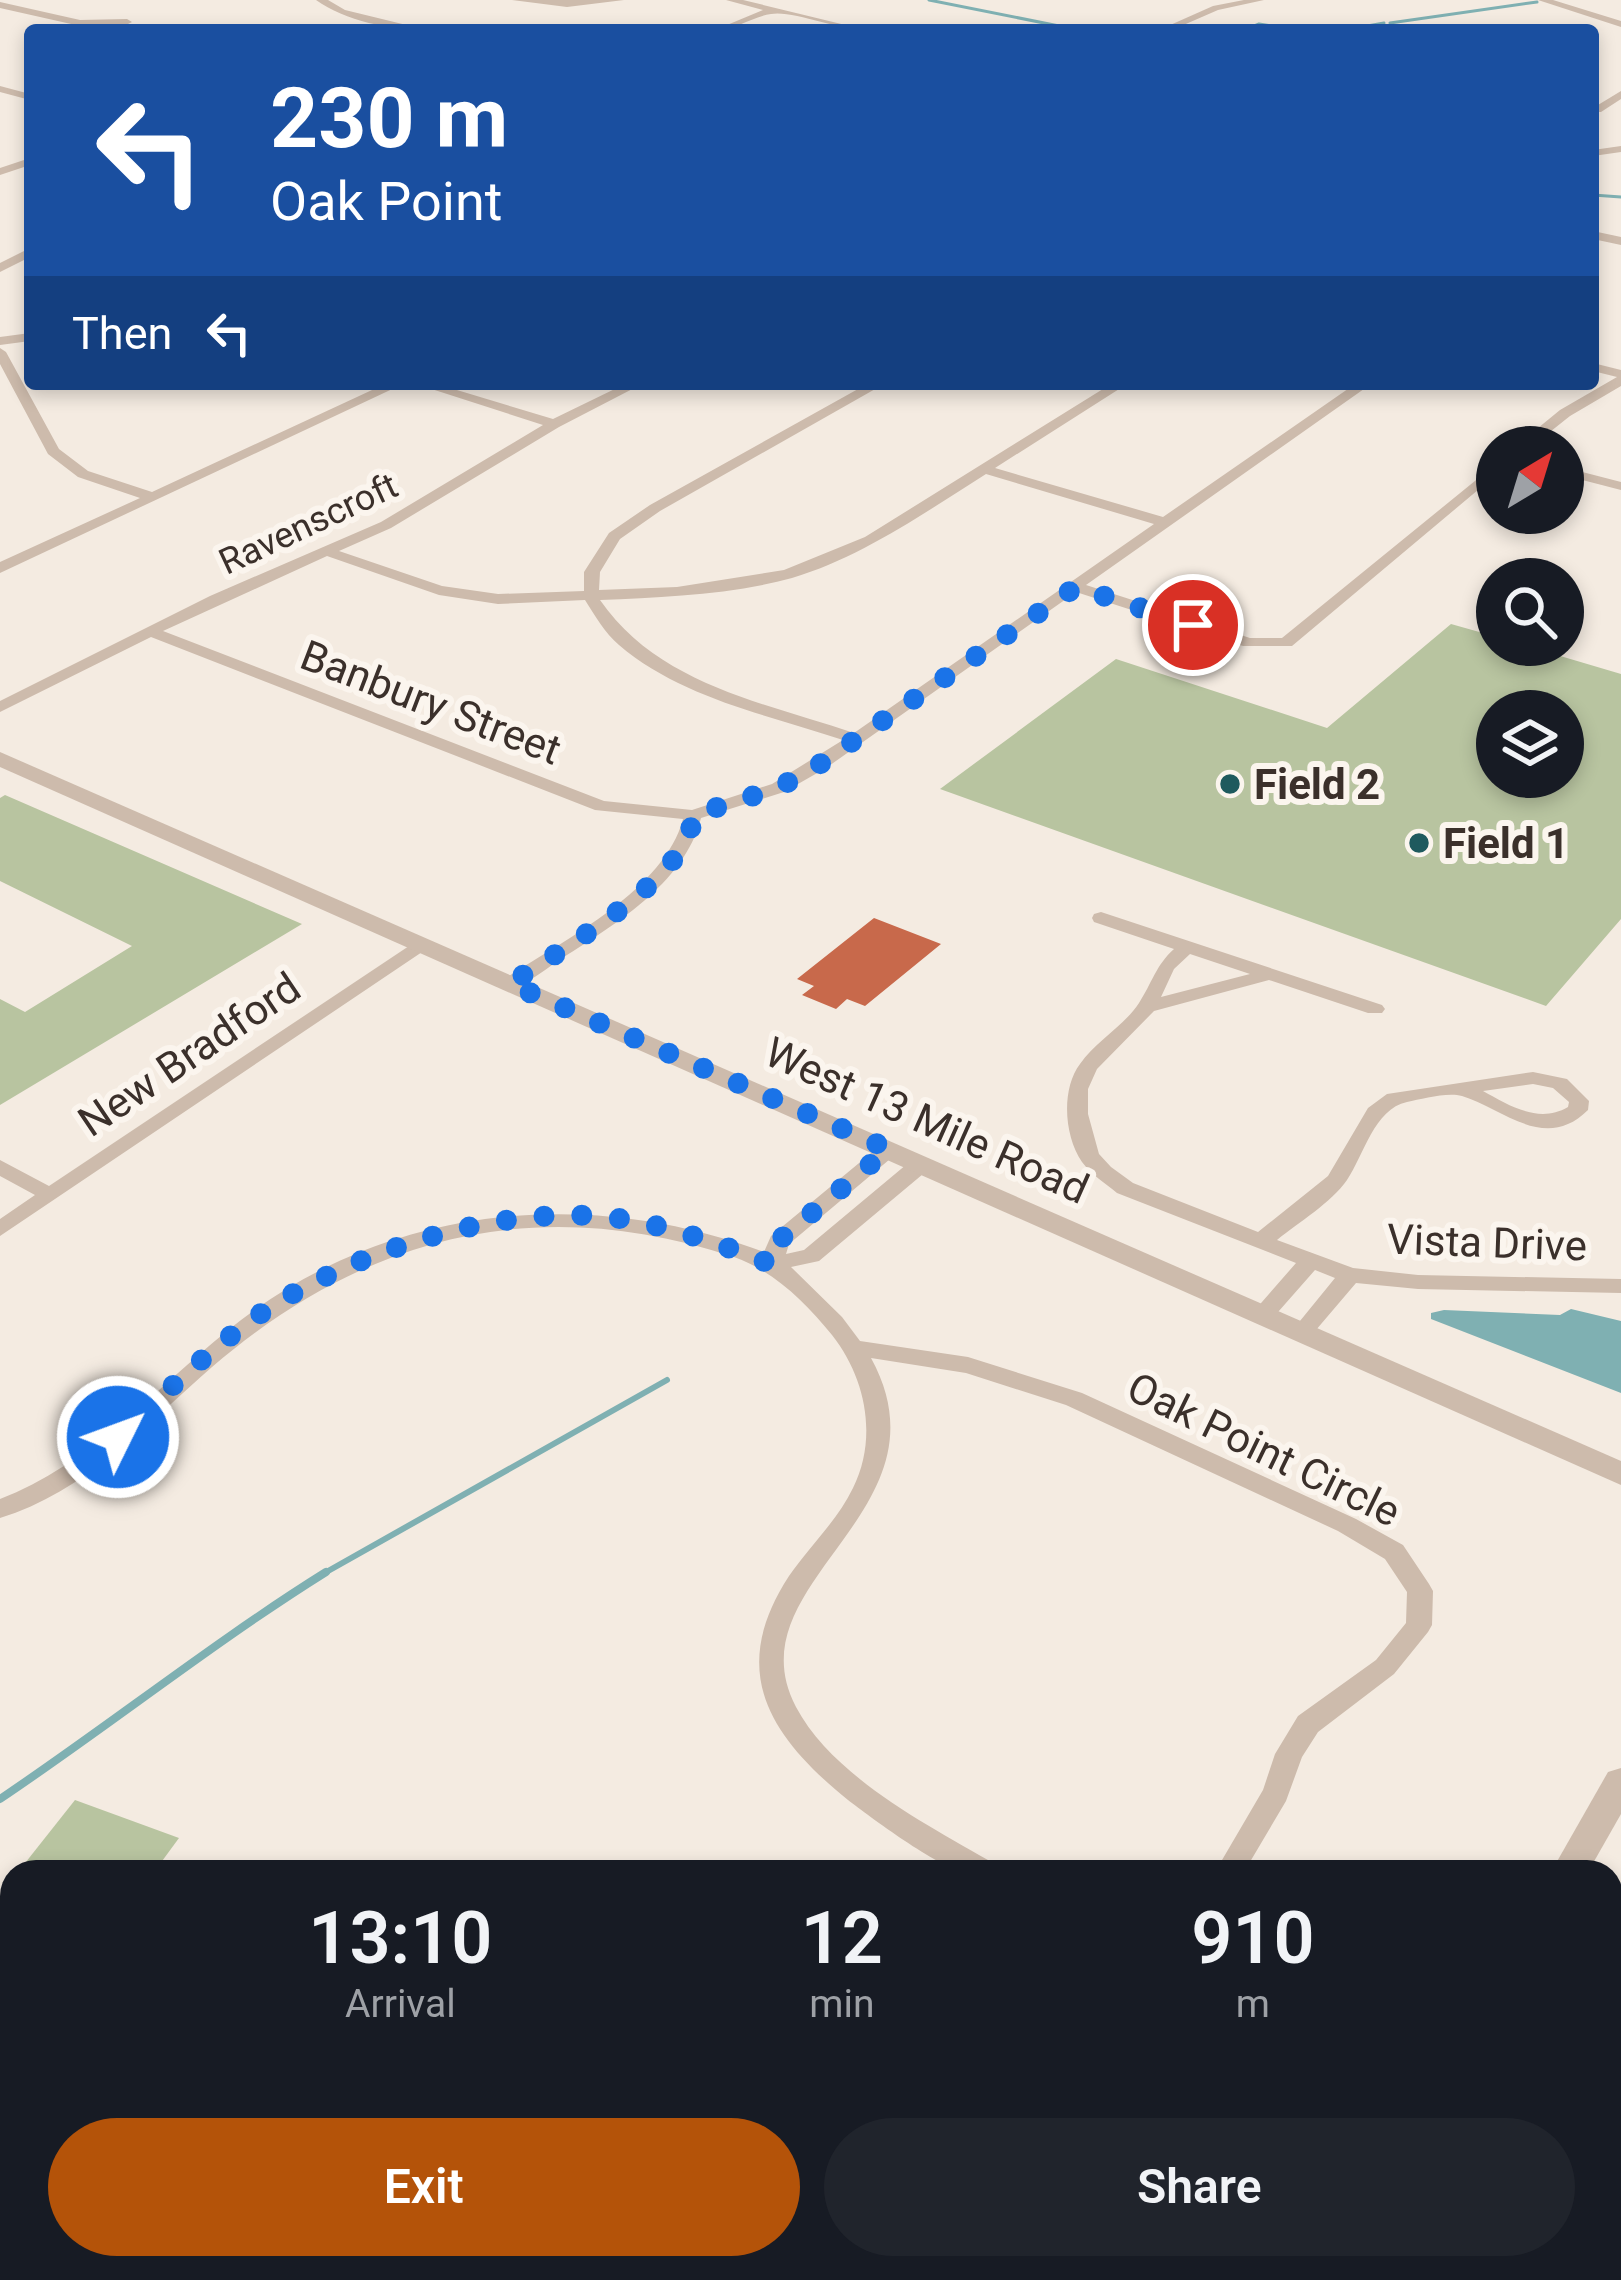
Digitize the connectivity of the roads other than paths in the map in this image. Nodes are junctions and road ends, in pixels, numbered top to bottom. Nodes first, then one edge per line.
1 (321, 0) edge
2 (517, 0) edge
3 (619, 0) edge
4 (730, 0) edge
5 (1259, 0) edge
6 (1543, 0) edge
7 (602, 2) edge
8 (3, 3) edge
9 (769, 11) junction
10 (365, 18) junction
11 (80, 22) junction
12 (1619, 23) edge
13 (83, 24) edge
14 (122, 24) edge
15 (347, 24) dead end
16 (394, 24) edge
17 (735, 24) edge
18 (832, 24) edge
19 (1179, 24) edge
20 (0, 352) edge
21 (1621, 377) edge
22 (383, 390) edge
23 (443, 390) edge
24 (622, 390) edge
25 (866, 390) edge
26 (1111, 390) edge
27 (1355, 390) edge
28 (554, 424) junction
29 (1549, 426) edge
30 (984, 470) junction
31 (1584, 476) edge
32 (1476, 483) edge
33 (1621, 486) edge
34 (152, 497) junction
35 (1167, 523) junction
36 (328, 552) junction
37 (0, 568) edge
38 (1076, 587) junction
39 (590, 598) junction
40 (149, 631) junction
41 (0, 706) edge
42 (856, 739) junction
43 (0, 759) edge
44 (693, 815) junction
45 (1101, 917) dead end
46 (422, 944) junction
47 (1186, 947) junction
48 (1267, 975) junction
49 (510, 984) junction
50 (1147, 1007) junction
51 (1375, 1009) dead end
52 (1461, 1088) junction
53 (889, 1149) junction
54 (920, 1163) junction
55 (0, 1168) edge
56 (50, 1195) junction
57 (0, 1229) edge
58 (1264, 1239) junction
59 (1312, 1259) junction
60 (771, 1264) junction
61 (1350, 1275) junction
62 (1621, 1286) edge
63 (1262, 1315) junction
64 (1302, 1332) junction
65 (858, 1348) junction
66 (1621, 1474) edge
67 (0, 1509) edge
68 (1621, 1782) edge
69 (964, 1860) edge
70 (1236, 1860) edge
71 (1576, 1860) edge

1 - 10 street
2 - 7 street
3 - 7 street
4 - 9 street
5 - 19 street
6 - 12 street
8 - 11 street
9 - 17 street
9 - 18 street
10 - 15 street
10 - 16 street
11 - 13 street
11 - 14 street
20 - 34 street
21 - 29 street
22 - 34 street
23 - 28 street
24 - 28 street, Ravenscroft
25 - 39 street
26 - 30 street
27 - 35 street
28 - 36 street, Ravenscroft
30 - 35 street
30 - 39 street
31 - 33 street
32 - 38 street
34 - 37 street
35 - 38 street
36 - 39 street
36 - 40 street, Ravenscroft
38 - 42 street
39 - 42 street
40 - 41 street, Ravenscroft
40 - 44 street, Banbury Street
42 - 44 street
43 - 46 street, West 13 Mile Road
44 - 49 street
45 - 47 street
46 - 49 street, West 13 Mile Road
46 - 56 street, New Bradford
47 - 48 street
47 - 50 street, Vista Drive
48 - 50 street
48 - 51 street
49 - 53 street, West 13 Mile Road
50 - 58 street, Vista Drive
52 - 52 street
52 - 58 street
53 - 54 street, West 13 Mile Road
53 - 60 street
54 - 60 street
54 - 63 street, West 13 Mile Road
55 - 56 street
56 - 57 street, New Bradford
58 - 59 street, Vista Drive
59 - 61 street, Vista Drive
59 - 63 street
60 - 65 street
60 - 67 street
61 - 62 street, Vista Drive
61 - 64 street, Vista Drive
63 - 64 street, West 13 Mile Road
64 - 66 street, West 13 Mile Road
65 - 69 street
65 - 70 street, Oak Point Circle
68 - 71 street

